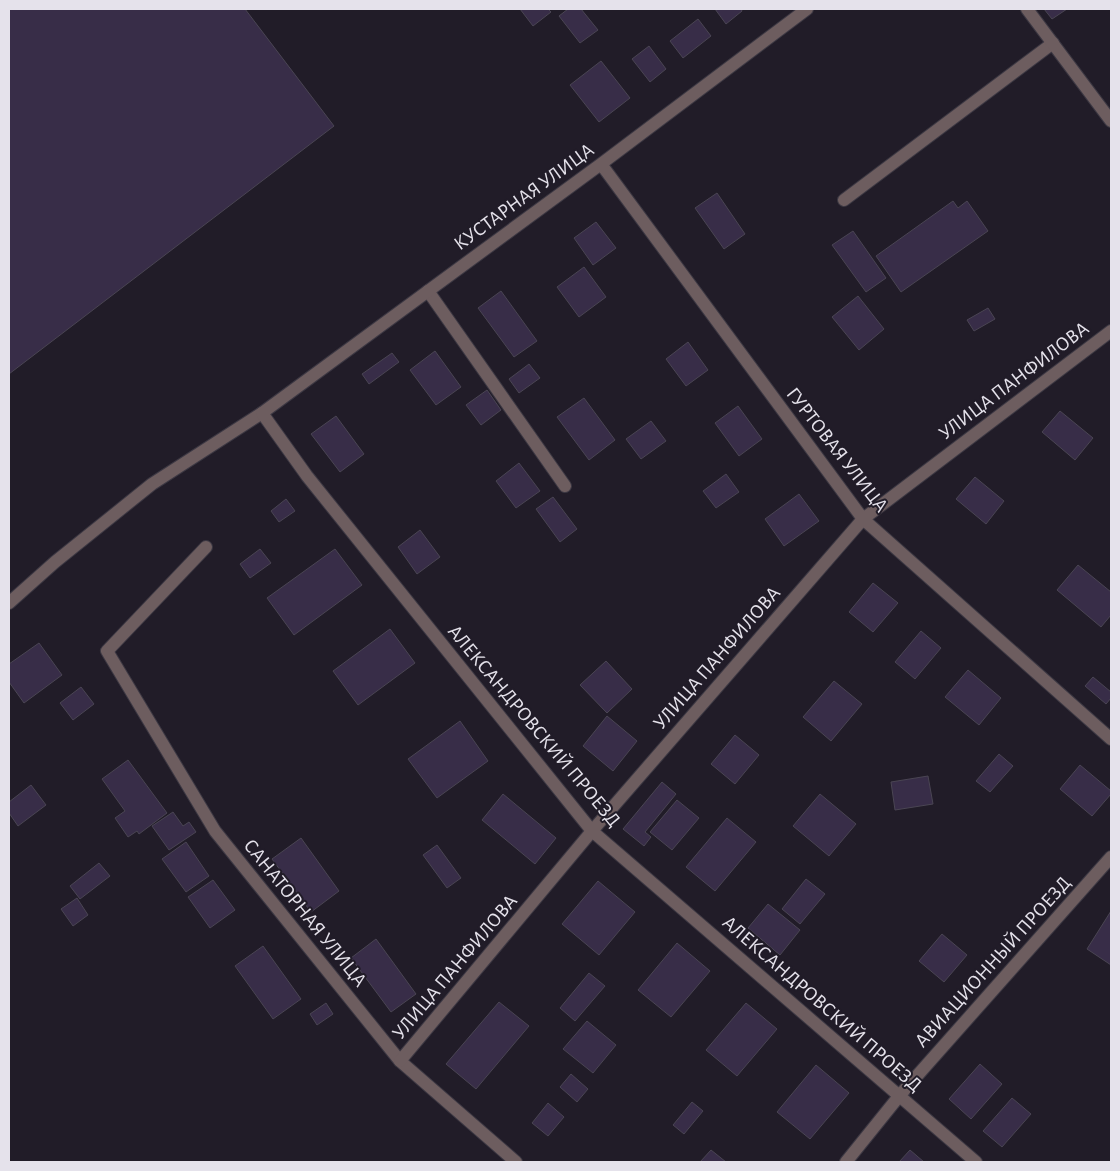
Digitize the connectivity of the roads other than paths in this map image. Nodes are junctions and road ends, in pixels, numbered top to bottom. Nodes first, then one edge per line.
1 (807, 9) edge
2 (1027, 9) edge
3 (1052, 43) junction
4 (1111, 121) edge
5 (600, 164) junction
6 (844, 200) dead end
7 (428, 291) junction
8 (1111, 331) edge
9 (262, 413) junction
10 (565, 486) dead end
11 (863, 519) junction
12 (206, 547) dead end
13 (9, 603) edge
14 (1111, 738) edge
15 (592, 831) junction
16 (1111, 857) edge
17 (400, 1062) junction
18 (900, 1095) junction
19 (516, 1162) edge
20 (846, 1162) edge
21 (976, 1162) edge

1 - 5 street, КУСТАРНАЯ УЛИЦА
2 - 3 street
3 - 4 street
3 - 6 street
5 - 7 street, КУСТАРНАЯ УЛИЦА
5 - 11 street, ГУРТОВАЯ УЛИЦА
7 - 9 street, КУСТАРНАЯ УЛИЦА
7 - 10 street
8 - 11 street, УЛИЦА ПАНФИЛОВА
9 - 13 street, КУСТАРНАЯ УЛИЦА
9 - 15 street, АЛЕКСАНДРОВСКИЙ ПРОЕЗД
11 - 14 street, ГУРТОВАЯ УЛИЦА
11 - 15 street, УЛИЦА ПАНФИЛОВА
12 - 17 street, САНАТОРНАЯ УЛИЦА
15 - 17 street, УЛИЦА ПАНФИЛОВА
15 - 18 street, АЛЕКСАНДРОВСКИЙ ПРОЕЗД
16 - 18 street, АВИАЦИОННЫЙ ПРОЕЗД
17 - 19 street, САНАТОРНАЯ УЛИЦА
18 - 20 street, АВИАЦИОННЫЙ ПРОЕЗД
18 - 21 street, АЛЕКСАНДРОВСКИЙ ПРОЕЗД

